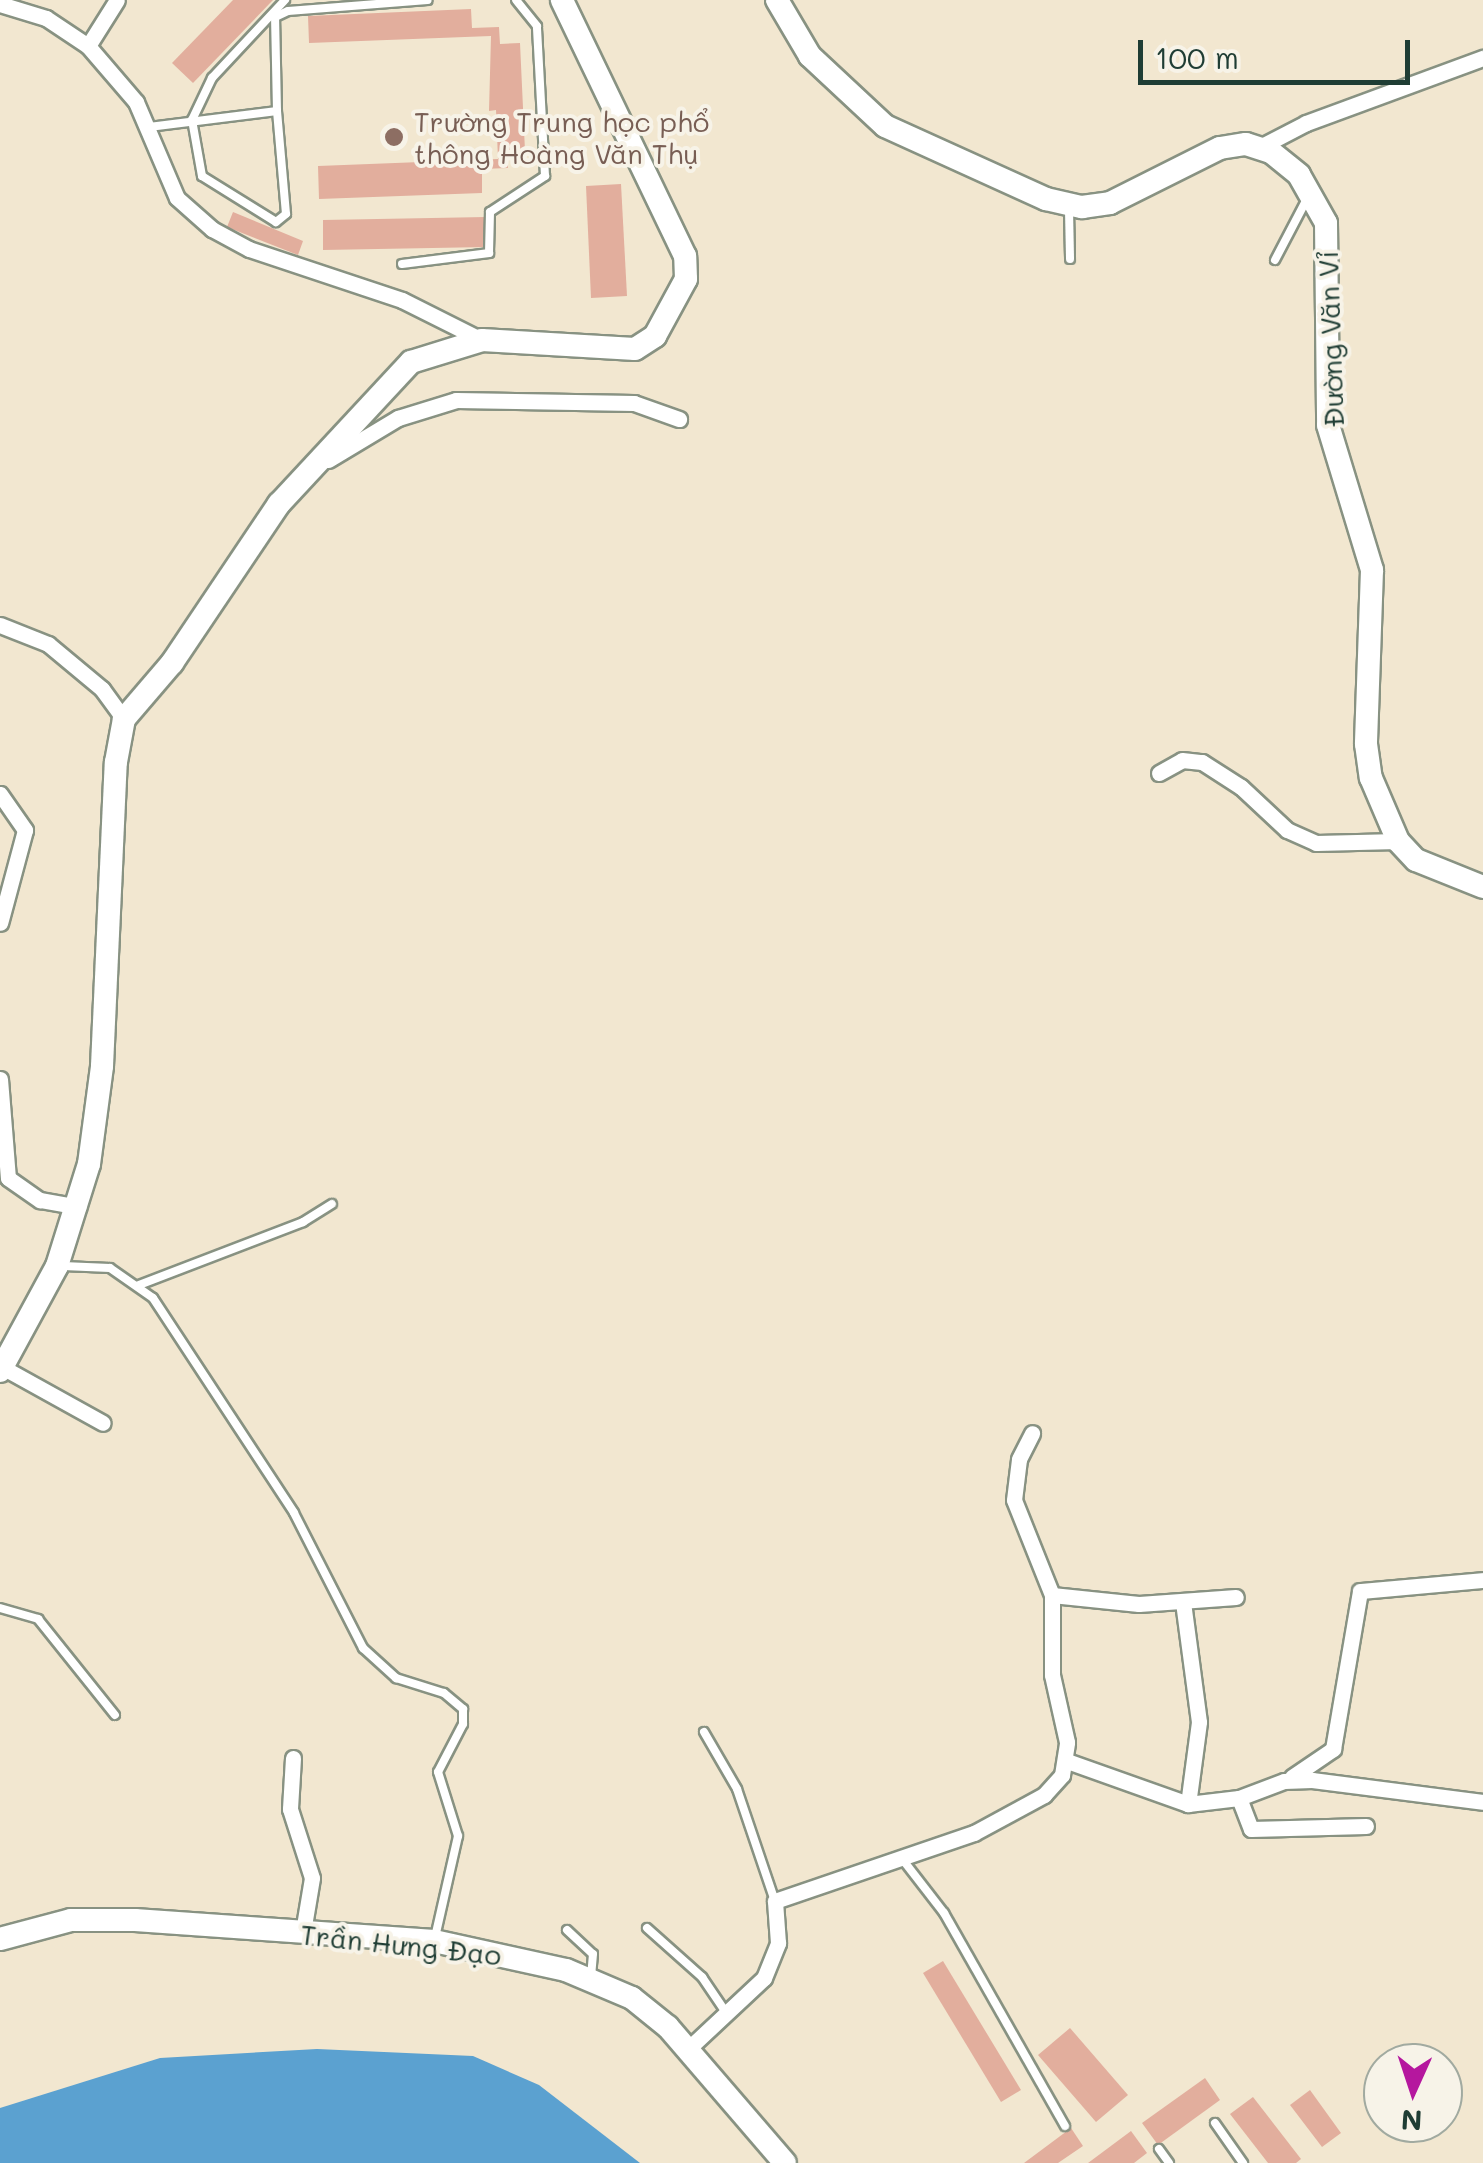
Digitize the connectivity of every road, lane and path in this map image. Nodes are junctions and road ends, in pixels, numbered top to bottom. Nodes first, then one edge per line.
1 (117, 0) edge
2 (285, 0) edge
3 (428, 0) edge
4 (516, 0) edge
5 (562, 0) edge
6 (777, 0) edge
7 (374, 2) edge
8 (9, 4) edge
9 (274, 17) junction
10 (88, 46) junction
11 (1483, 58) edge
12 (277, 111) junction
13 (192, 120) junction
14 (144, 128) junction
15 (1258, 148) junction
16 (1310, 192) junction
17 (1069, 206) junction
18 (1070, 259) dead end
19 (1275, 260) dead end
20 (402, 264) dead end
21 (482, 340) junction
22 (679, 419) dead end
23 (315, 464) junction
24 (0, 625) edge
25 (124, 719) junction
26 (1160, 773) dead end
27 (0, 794) edge
28 (1398, 841) junction
29 (1483, 887) edge
30 (0, 923) edge
31 (1, 1089) edge
32 (24, 1191) junction
33 (0, 1192) edge
34 (332, 1204) dead end
35 (78, 1207) junction
36 (57, 1266) junction
37 (139, 1285) junction
38 (1, 1369) edge
39 (104, 1423) dead end
40 (1032, 1432) dead end
41 (1483, 1580) edge
42 (1052, 1595) junction
43 (1236, 1597) dead end
44 (1182, 1602) junction
45 (0, 1608) edge
46 (115, 1715) dead end
47 (704, 1732) dead end
48 (293, 1758) dead end
49 (1067, 1761) junction
50 (1284, 1780) junction
51 (1239, 1798) junction
52 (1483, 1802) edge
53 (1188, 1804) junction
54 (1366, 1826) dead end
55 (902, 1860) junction
56 (775, 1901) junction
57 (646, 1928) dead end
58 (566, 1930) dead end
59 (303, 1932) junction
60 (0, 1939) edge
61 (434, 1941) junction
62 (589, 1979) junction
63 (728, 2015) junction
64 (688, 2049) junction
65 (1215, 2123) dead end
66 (1065, 2126) dead end
67 (1159, 2150) dead end
68 (785, 2163) edge
69 (1169, 2163) edge
70 (1243, 2163) edge

1 - 10 street
2 - 9 lane
3 - 7 lane
4 - 20 lane
5 - 21 street
6 - 17 street
7 - 9 lane
8 - 10 street
9 - 12 lane
9 - 13 lane
10 - 14 street
11 - 15 street
12 - 13 lane
12 - 13 lane
13 - 14 lane
14 - 21 street
15 - 16 street, Đường Văn Vỉ
15 - 17 street
16 - 19 lane
16 - 28 street, Đường Văn Vỉ
17 - 18 lane
21 - 23 street
22 - 23 street
23 - 25 street
24 - 25 street
25 - 35 street
26 - 28 street
27 - 30 street
28 - 29 street, Đường Văn Vỉ
31 - 32 street
32 - 33 street
32 - 35 street
34 - 37 lane
35 - 36 street
36 - 37 lane
36 - 38 street
37 - 61 lane
38 - 39 street
40 - 42 street
41 - 50 street
42 - 44 street
42 - 49 street
43 - 44 street
44 - 53 street
45 - 46 lane
47 - 56 lane
48 - 59 street
49 - 53 street
49 - 55 street
50 - 51 street
50 - 52 street
51 - 53 street
51 - 54 street
55 - 56 street
55 - 66 lane
56 - 63 street
57 - 63 lane
58 - 62 lane
59 - 60 street, Trần Hưng Đạo
59 - 61 street, Trần Hưng Đạo
61 - 62 street, Trần Hưng Đạo
62 - 64 street, Trần Hưng Đạo
63 - 64 street
64 - 68 street, Trần Hưng Đạo
65 - 70 lane
67 - 69 lane

